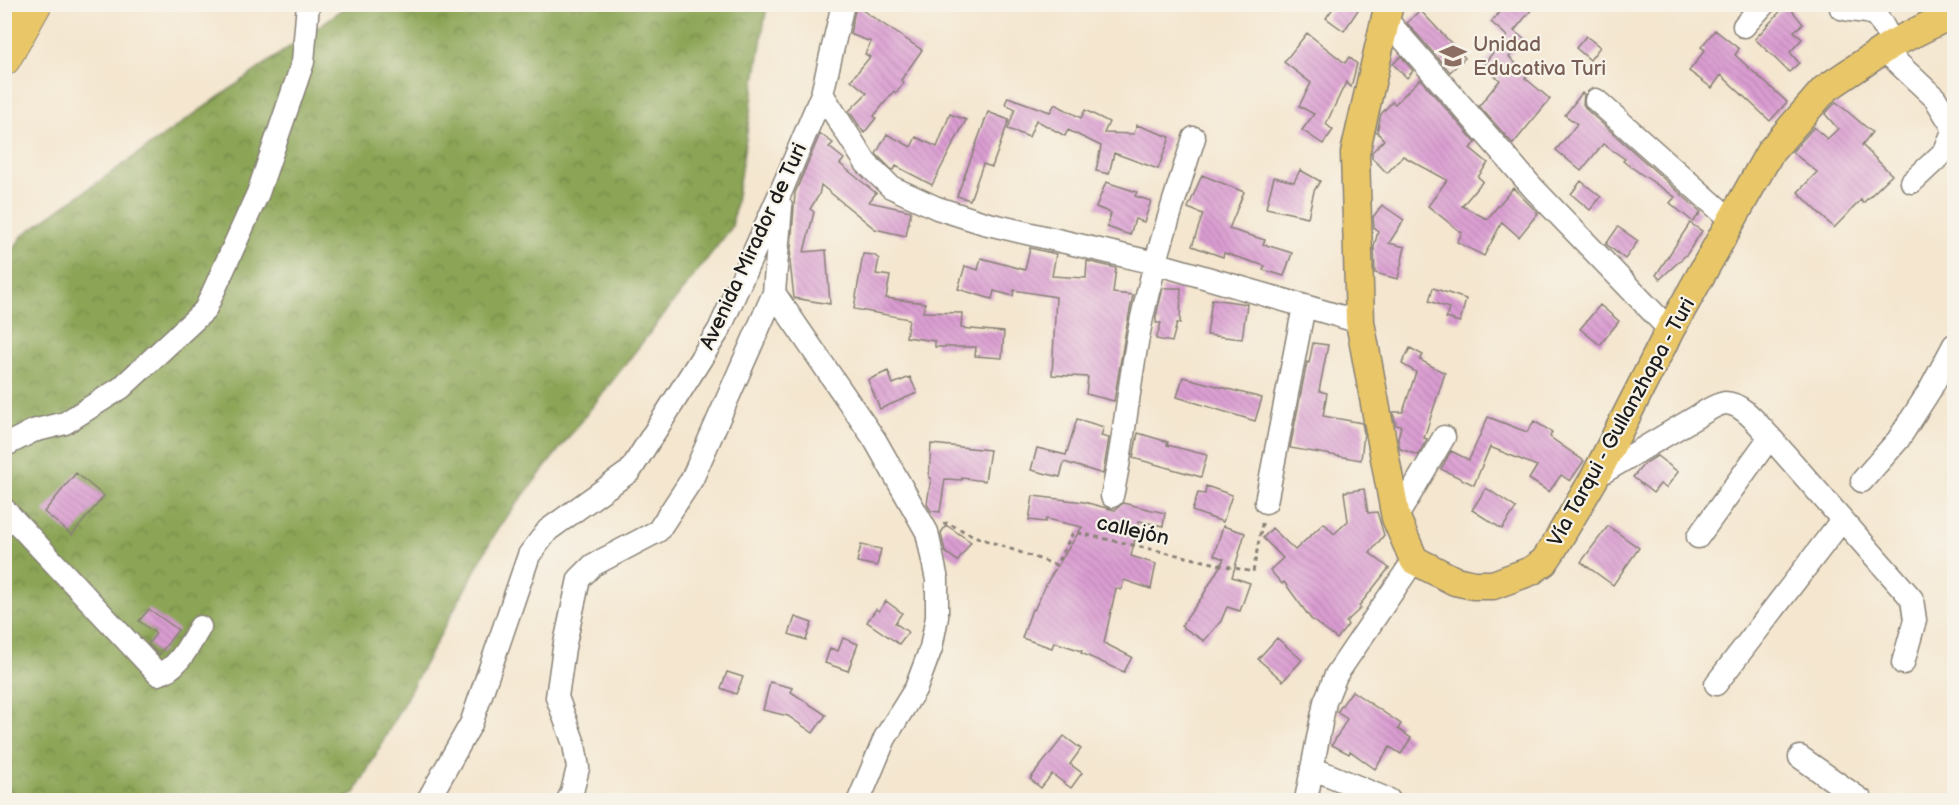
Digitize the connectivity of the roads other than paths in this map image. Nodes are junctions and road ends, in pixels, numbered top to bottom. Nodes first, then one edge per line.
1 (35, 4) edge
2 (309, 4) edge
3 (843, 4) edge
4 (1764, 4) edge
5 (1840, 4) edge
6 (1387, 11) edge
7 (1954, 13) edge
8 (1744, 26) dead end
9 (1888, 47) junction
10 (4, 59) edge
11 (822, 94) junction
12 (1596, 100) dead end
13 (1954, 129) edge
14 (1194, 138) dead end
15 (1912, 183) dead end
16 (782, 189) junction
17 (1732, 221) junction
18 (1155, 263) junction
19 (774, 293) junction
20 (1304, 306) junction
21 (1360, 322) junction
22 (1670, 330) junction
23 (1954, 345) edge
24 (1444, 437) dead end
25 (1770, 437) junction
26 (4, 446) edge
27 (1595, 477) junction
28 (1862, 481) dead end
29 (1112, 496) dead end
30 (1266, 502) road end
31 (4, 509) edge
32 (1396, 518) junction
33 (1842, 520) junction
34 (1698, 537) dead end
35 (1414, 560) junction
36 (200, 627) dead end
37 (1903, 663) dead end
38 (1716, 684) dead end
39 (1800, 757) dead end
40 (1312, 768) junction
41 (428, 801) edge
42 (568, 801) edge
43 (859, 801) edge
44 (1306, 801) edge
45 (1389, 801) edge
46 (1861, 801) edge

1 - 10 highway
2 - 26 street
3 - 11 street, Avenida Mirador de Turi
4 - 8 street
5 - 9 street
6 - 21 main road
6 - 22 street
7 - 9 main road, Vía Tarqui - Gullanzhapa - Turi
9 - 13 street
9 - 17 main road, Vía Tarqui - Gullanzhapa - Turi
11 - 16 street, Avenida Mirador de Turi
11 - 18 street
12 - 17 street
13 - 15 street
14 - 18 street
16 - 19 street
16 - 41 street, Avenida Mirador de Turi
17 - 22 main road, Vía Tarqui - Gullanzhapa - Turi
18 - 20 street
18 - 29 street
19 - 42 street
19 - 43 street
20 - 21 street
20 - 30 street
21 - 32 main road
22 - 27 main road, Vía Tarqui - Gullanzhapa - Turi
23 - 28 street
24 - 32 street
25 - 27 street
25 - 33 street
25 - 34 street
27 - 35 main road, Vía Tarqui - Gullanzhapa - Turi
31 - 36 street
32 - 35 main road
33 - 37 street
33 - 38 street
35 - 40 street
39 - 46 street
40 - 44 street
40 - 45 street

